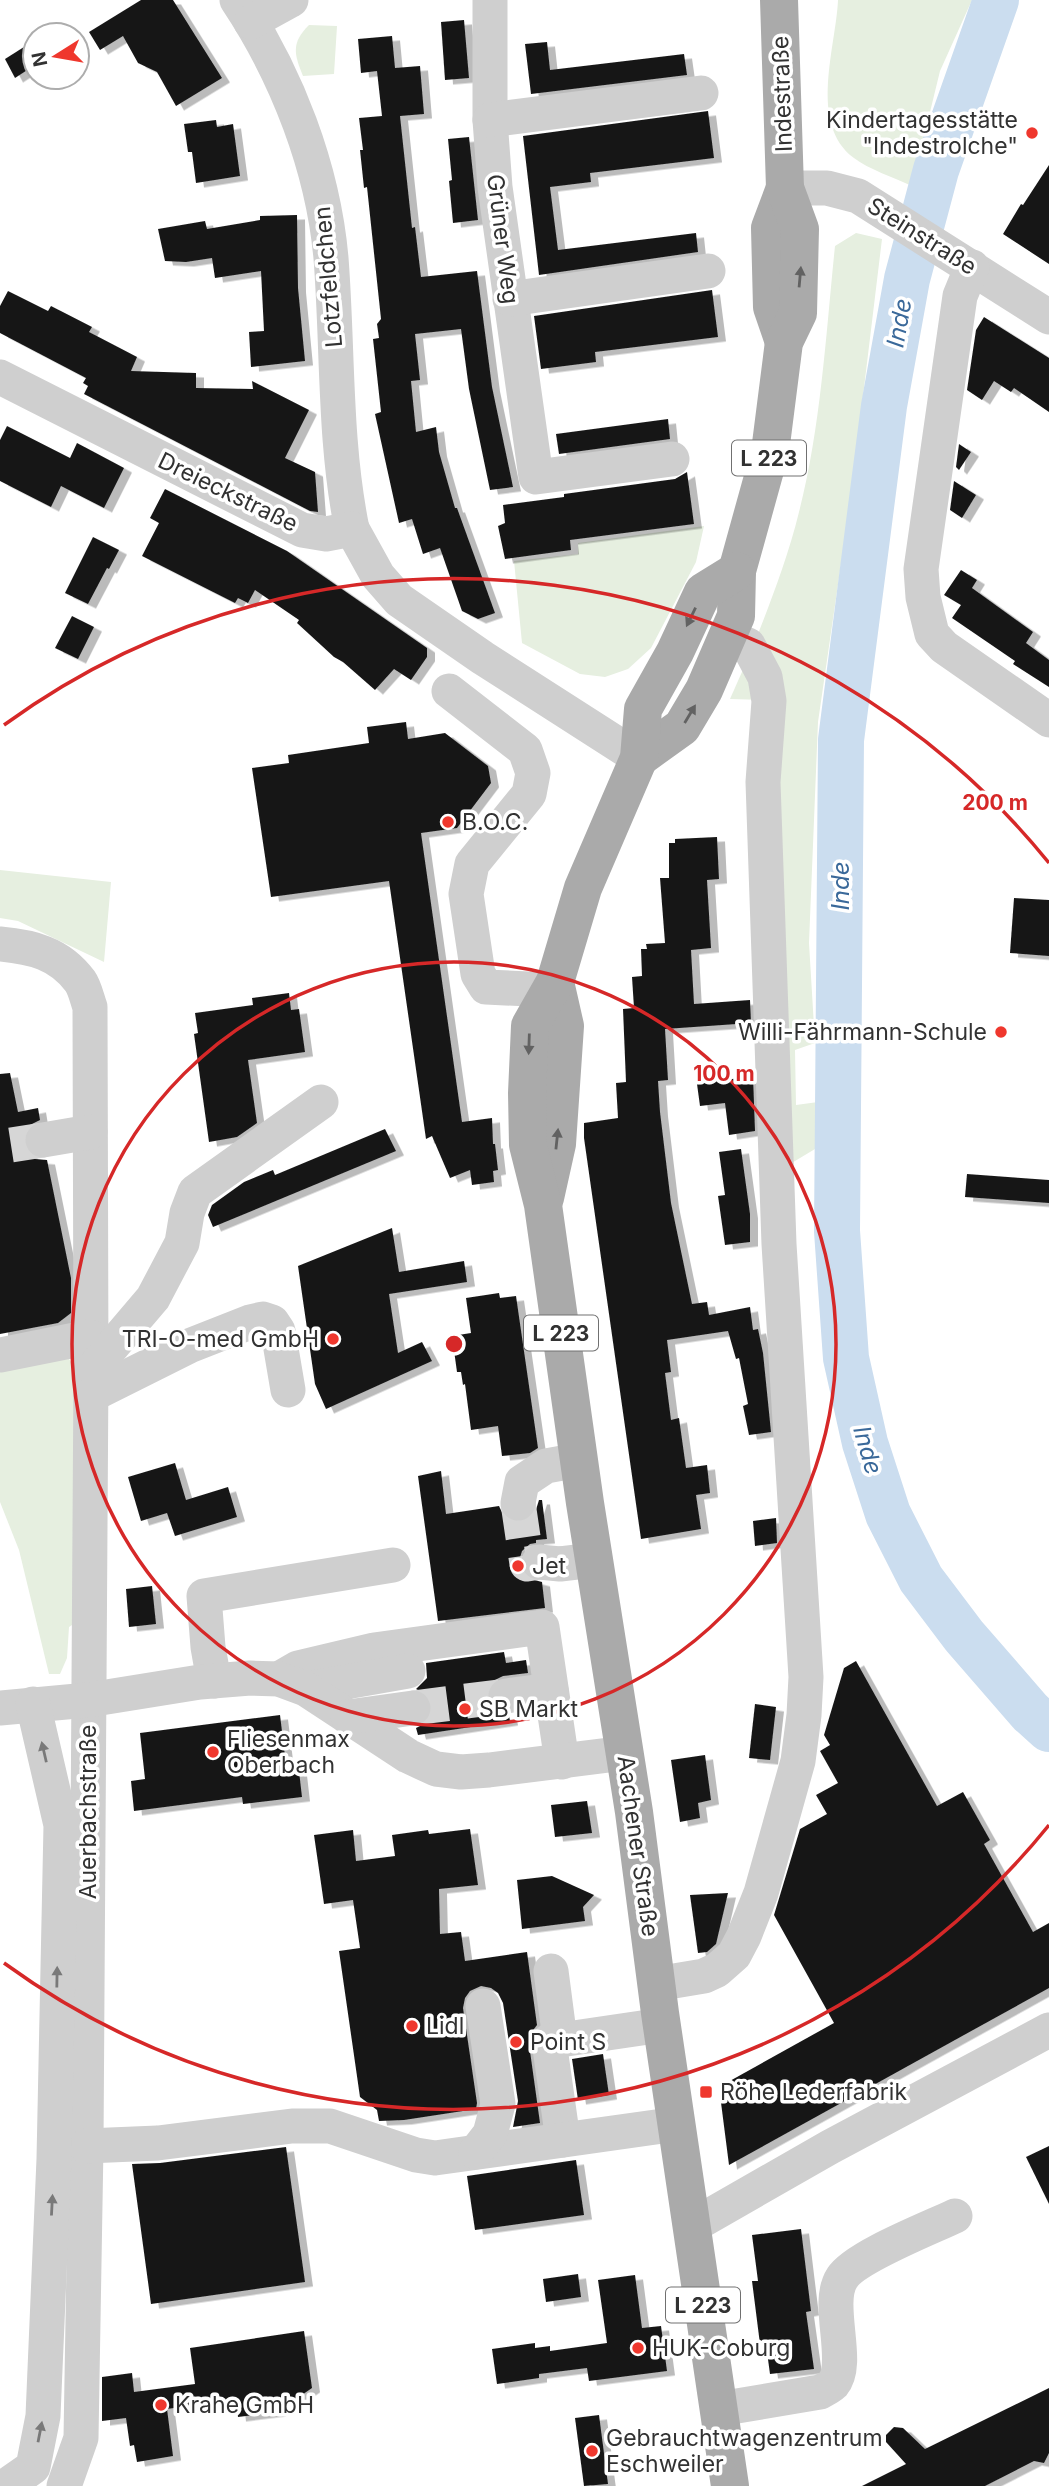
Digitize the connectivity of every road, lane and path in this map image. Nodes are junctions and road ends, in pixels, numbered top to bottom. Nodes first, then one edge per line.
1 (291, 0) edge
2 (490, 0) edge
3 (779, 0) edge
4 (244, 11) edge
5 (701, 93) dead end
6 (491, 120) junction
7 (785, 188) junction
8 (968, 265) junction
9 (708, 271) dead end
10 (510, 299) junction
11 (1049, 317) edge
12 (0, 377) edge
13 (672, 460) dead end
14 (352, 529) junction
15 (737, 571) junction
16 (727, 636) junction
17 (449, 691) dead end
18 (1049, 720) edge
19 (639, 758) junction
20 (0, 944) edge
21 (552, 986) junction
22 (321, 1102) dead end
23 (90, 1132) junction
24 (43, 1140) tunnel mouth
25 (0, 1355) edge
26 (91, 1368) junction
27 (288, 1391) dead end
28 (579, 1460) junction
29 (518, 1503) tunnel mouth
30 (594, 1560) junction
31 (539, 1562) dead end
32 (393, 1565) dead end
33 (408, 1671) tunnel mouth
34 (215, 1681) junction
35 (292, 1684) junction
36 (88, 1700) junction
37 (553, 1700) junction
38 (17, 1706) edge
39 (508, 1706) tunnel mouth
40 (415, 1719) tunnel mouth
41 (362, 1726) junction
42 (625, 1753) junction
43 (562, 1762) junction
44 (551, 1971) dead end
45 (656, 1983) junction
46 (483, 2006) dead end
47 (662, 2025) junction
48 (1049, 2030) edge
49 (560, 2040) junction
50 (677, 2124) junction
51 (563, 2140) junction
52 (86, 2146) junction
53 (476, 2152) junction
54 (956, 2216) dead end
55 (692, 2226) junction
56 (719, 2409) junction
57 (6, 2486) edge
58 (64, 2486) edge
59 (730, 2486) edge

1 - 4 street
2 - 6 street, Grüner Weg
3 - 7 main road, Indestraße / L 223
4 - 14 street, Lotzfeldchen
5 - 6 street
6 - 10 street, Grüner Weg
7 - 8 street, Steinstraße
7 - 15 main road, Indestraße / L 223
8 - 11 street, Steinstraße
8 - 18 street
9 - 10 street
10 - 13 street, Grüner Weg
12 - 14 street, Dreieckstraße
14 - 19 street
15 - 16 main road, Indestraße / L 223
15 -> 19 main road, L 223
19 -> 16 main road, Indestraße / L 223
16 - 45 street
17 - 21 street
19 - 21 main road, Aachener Straße / L 223
20 - 23 street
21 - 28 main road, Aachener Straße / L 223
22 - 26 street
23 - 24 street
23 - 26 street
25 - 26 street
26 - 27 street
26 - 36 street
28 - 29 street
28 - 30 main road, Aachener Straße / L 223
30 - 31 street
30 - 42 main road, Aachener Straße / L 223
32 - 34 street
33 - 35 street
34 - 35 street, Auerbachstraße
34 - 36 street, Auerbachstraße
35 - 37 street
35 - 41 street
36 - 38 street
36 - 52 street, Auerbachstraße
37 - 39 street
37 - 43 street
57 -> 38 street
40 - 41 street
41 - 43 street
42 - 43 street
42 - 45 main road, Aachener Straße / L 223
44 - 49 street
45 - 47 main road, Aachener Straße / L 223
46 - 53 street
47 - 49 street
47 - 50 main road, Aachener Straße / L 223
48 - 55 street
49 - 51 street
50 - 51 street
50 - 55 main road, Aachener Straße / L 223
51 - 53 street
52 - 53 street
52 - 58 street, Auerbachstraße
54 - 56 street
55 - 56 main road, Aachener Straße / L 223
56 - 59 main road, Aachener Straße / L 223

